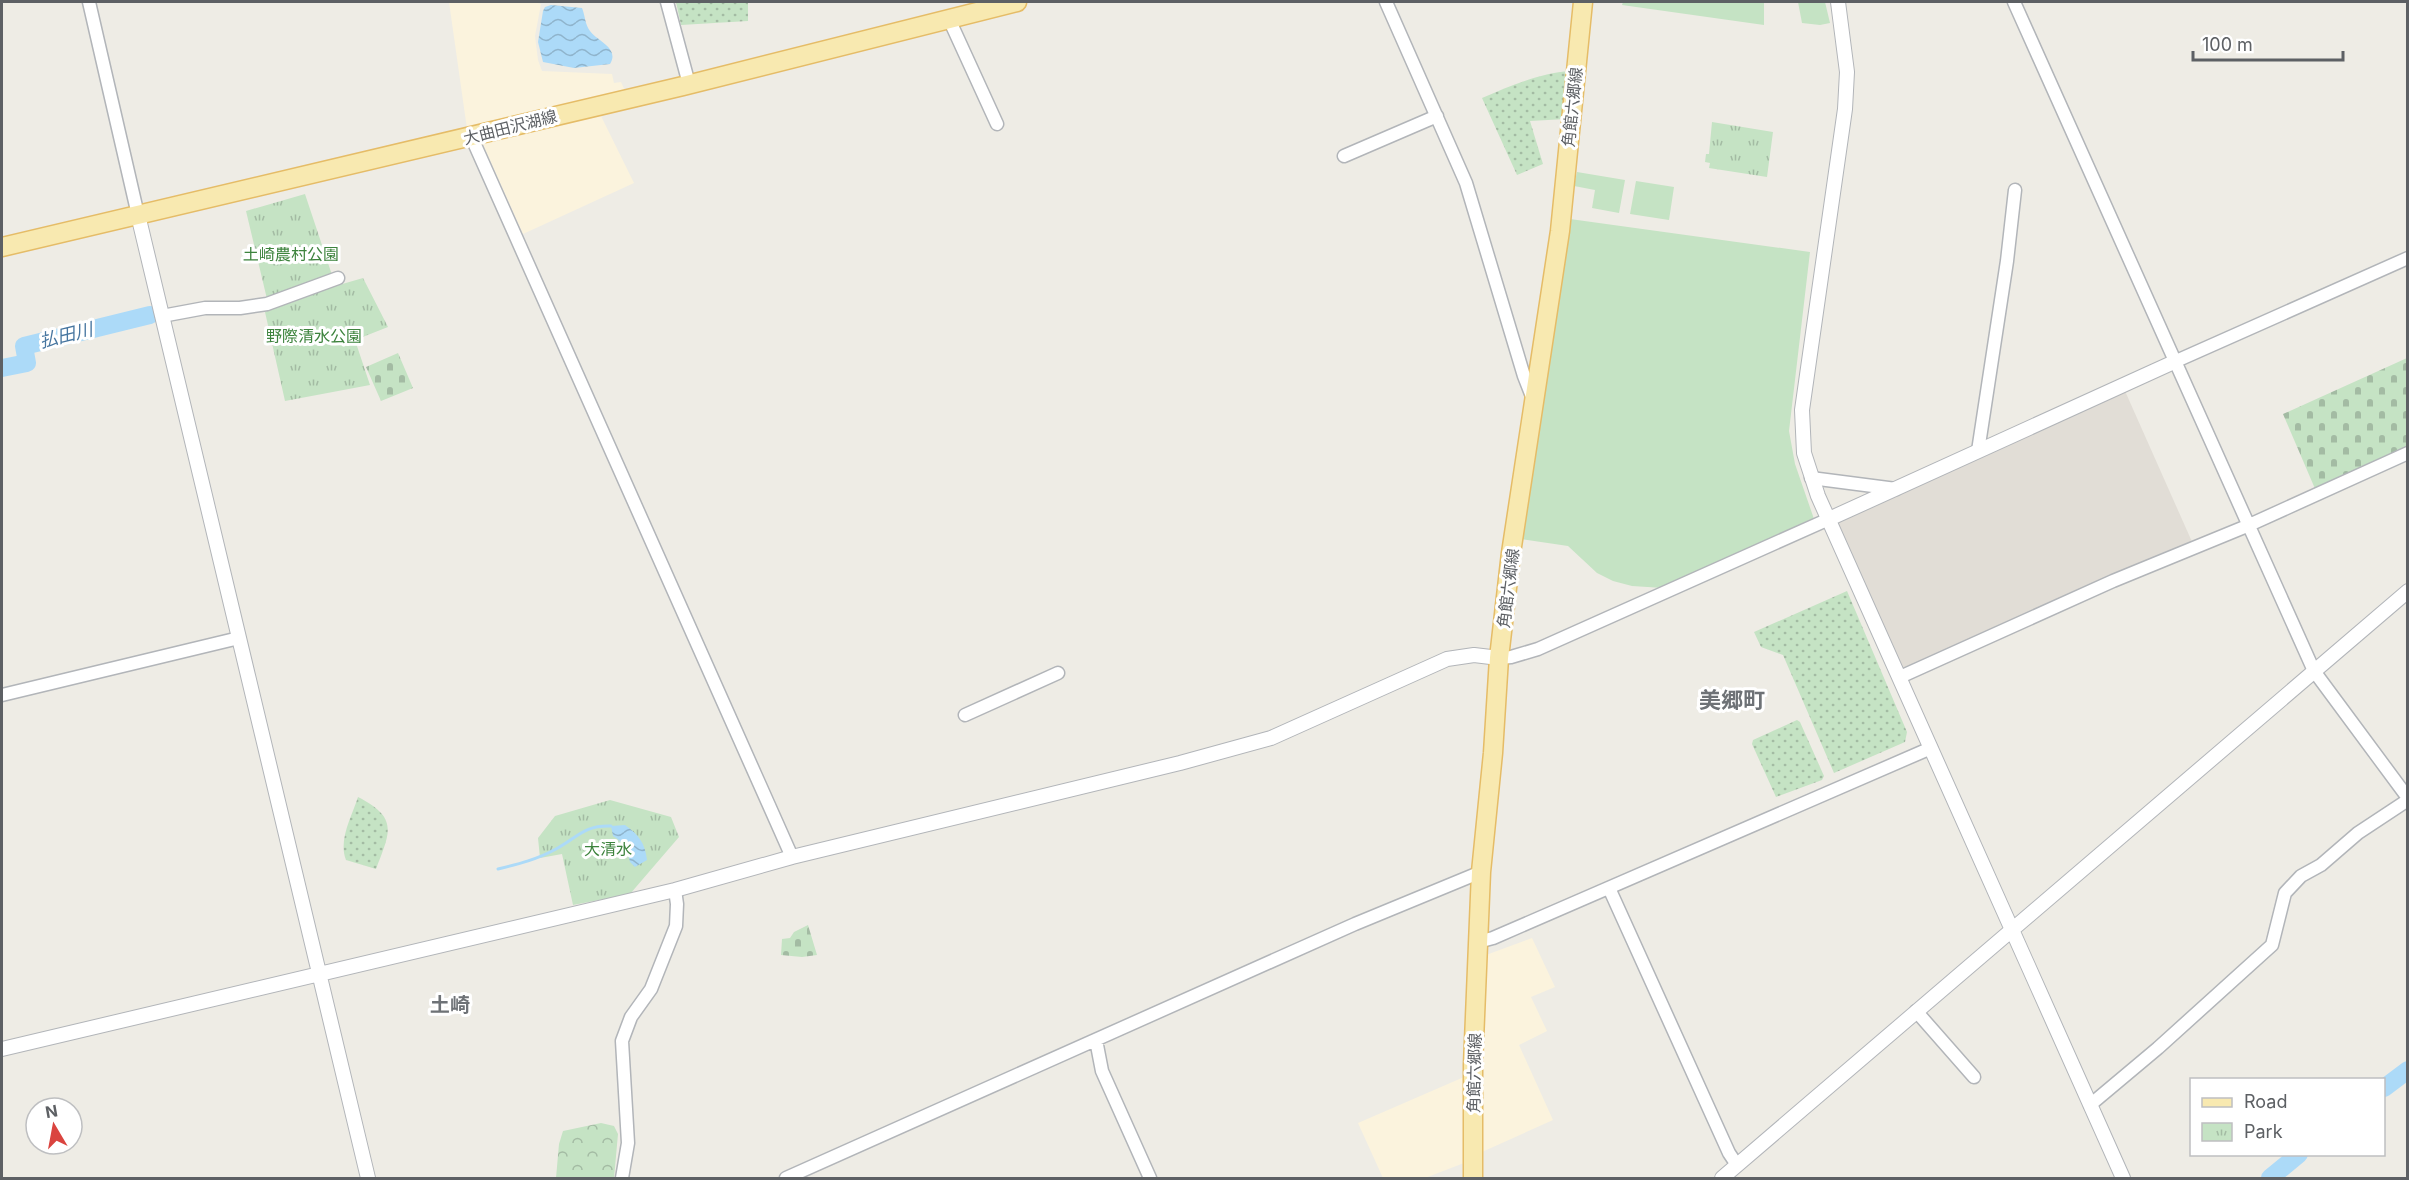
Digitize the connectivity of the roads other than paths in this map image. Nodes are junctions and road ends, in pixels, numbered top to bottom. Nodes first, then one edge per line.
1 (89, 2) edge
2 (667, 2) edge
3 (1017, 2) edge
4 (1386, 2) edge
5 (1583, 2) edge
6 (1838, 2) edge
7 (2014, 2) edge
8 (950, 19) junction
9 (689, 84) junction
10 (1437, 116) junction
11 (997, 124) dead end
12 (471, 136) junction
13 (1344, 156) dead end
14 (2015, 190) dead end
15 (138, 214) junction
16 (2, 247) edge
17 (2408, 258) edge
18 (338, 278) dead end
19 (162, 316) junction
20 (2174, 362) junction
21 (1535, 403) junction
22 (1978, 451) junction
23 (2408, 453) edge
24 (1811, 478) junction
25 (1897, 489) junction
26 (1829, 519) junction
27 (2247, 526) junction
28 (2408, 591) edge
29 (239, 638) junction
30 (1499, 658) junction
31 (2313, 671) junction
32 (1058, 673) dead end
33 (1900, 677) junction
34 (2, 695) edge
35 (965, 715) dead end
36 (1931, 748) junction
37 (2408, 799) edge
38 (792, 857) junction
39 (1481, 872) junction
40 (1609, 888) junction
41 (675, 890) junction
42 (2011, 929) junction
43 (1478, 942) junction
44 (318, 974) junction
45 (1916, 1011) junction
46 (1096, 1040) junction
47 (2, 1050) edge
48 (1974, 1077) dead end
49 (2090, 1105) junction
50 (1737, 1165) junction
51 (368, 1179) edge
52 (622, 1179) edge
53 (786, 1179) edge
54 (1150, 1179) edge
55 (1473, 1179) edge
56 (1722, 1179) edge
57 (2123, 1179) edge

1 - 15 street
2 - 9 street
3 - 8 main road, 大曲田沢湖線
4 - 10 street
5 - 21 main road, 角館六郷線
6 - 24 street
7 - 20 street
8 - 9 main road, 大曲田沢湖線
8 - 11 street
9 - 12 main road, 大曲田沢湖線
10 - 13 street
10 - 21 street
12 - 15 main road, 大曲田沢湖線
12 - 38 street
14 - 22 street
15 - 16 main road, 大曲田沢湖線
15 - 19 street
17 - 20 street
18 - 19 street
19 - 29 street
20 - 22 street
20 - 27 street
21 - 30 main road, 角館六郷線
22 - 25 street
23 - 27 street
24 - 25 street
24 - 26 street
25 - 26 street
26 - 30 street
26 - 33 street
27 - 31 street
27 - 33 street
28 - 31 street
29 - 34 street
29 - 44 street
30 - 38 street
30 - 39 main road, 角館六郷線
31 - 37 street
31 - 42 street
32 - 35 street
33 - 36 street
36 - 40 street
36 - 42 street
37 - 49 street
38 - 41 street
39 - 43 main road, 角館六郷線
39 - 46 street
40 - 43 street
40 - 50 street
41 - 44 street
41 - 52 street
42 - 45 street
42 - 49 street
43 - 55 main road, 角館六郷線
44 - 47 street
44 - 51 street
45 - 48 street
45 - 50 street
46 - 53 street
46 - 54 street
49 - 57 street
50 - 56 street

